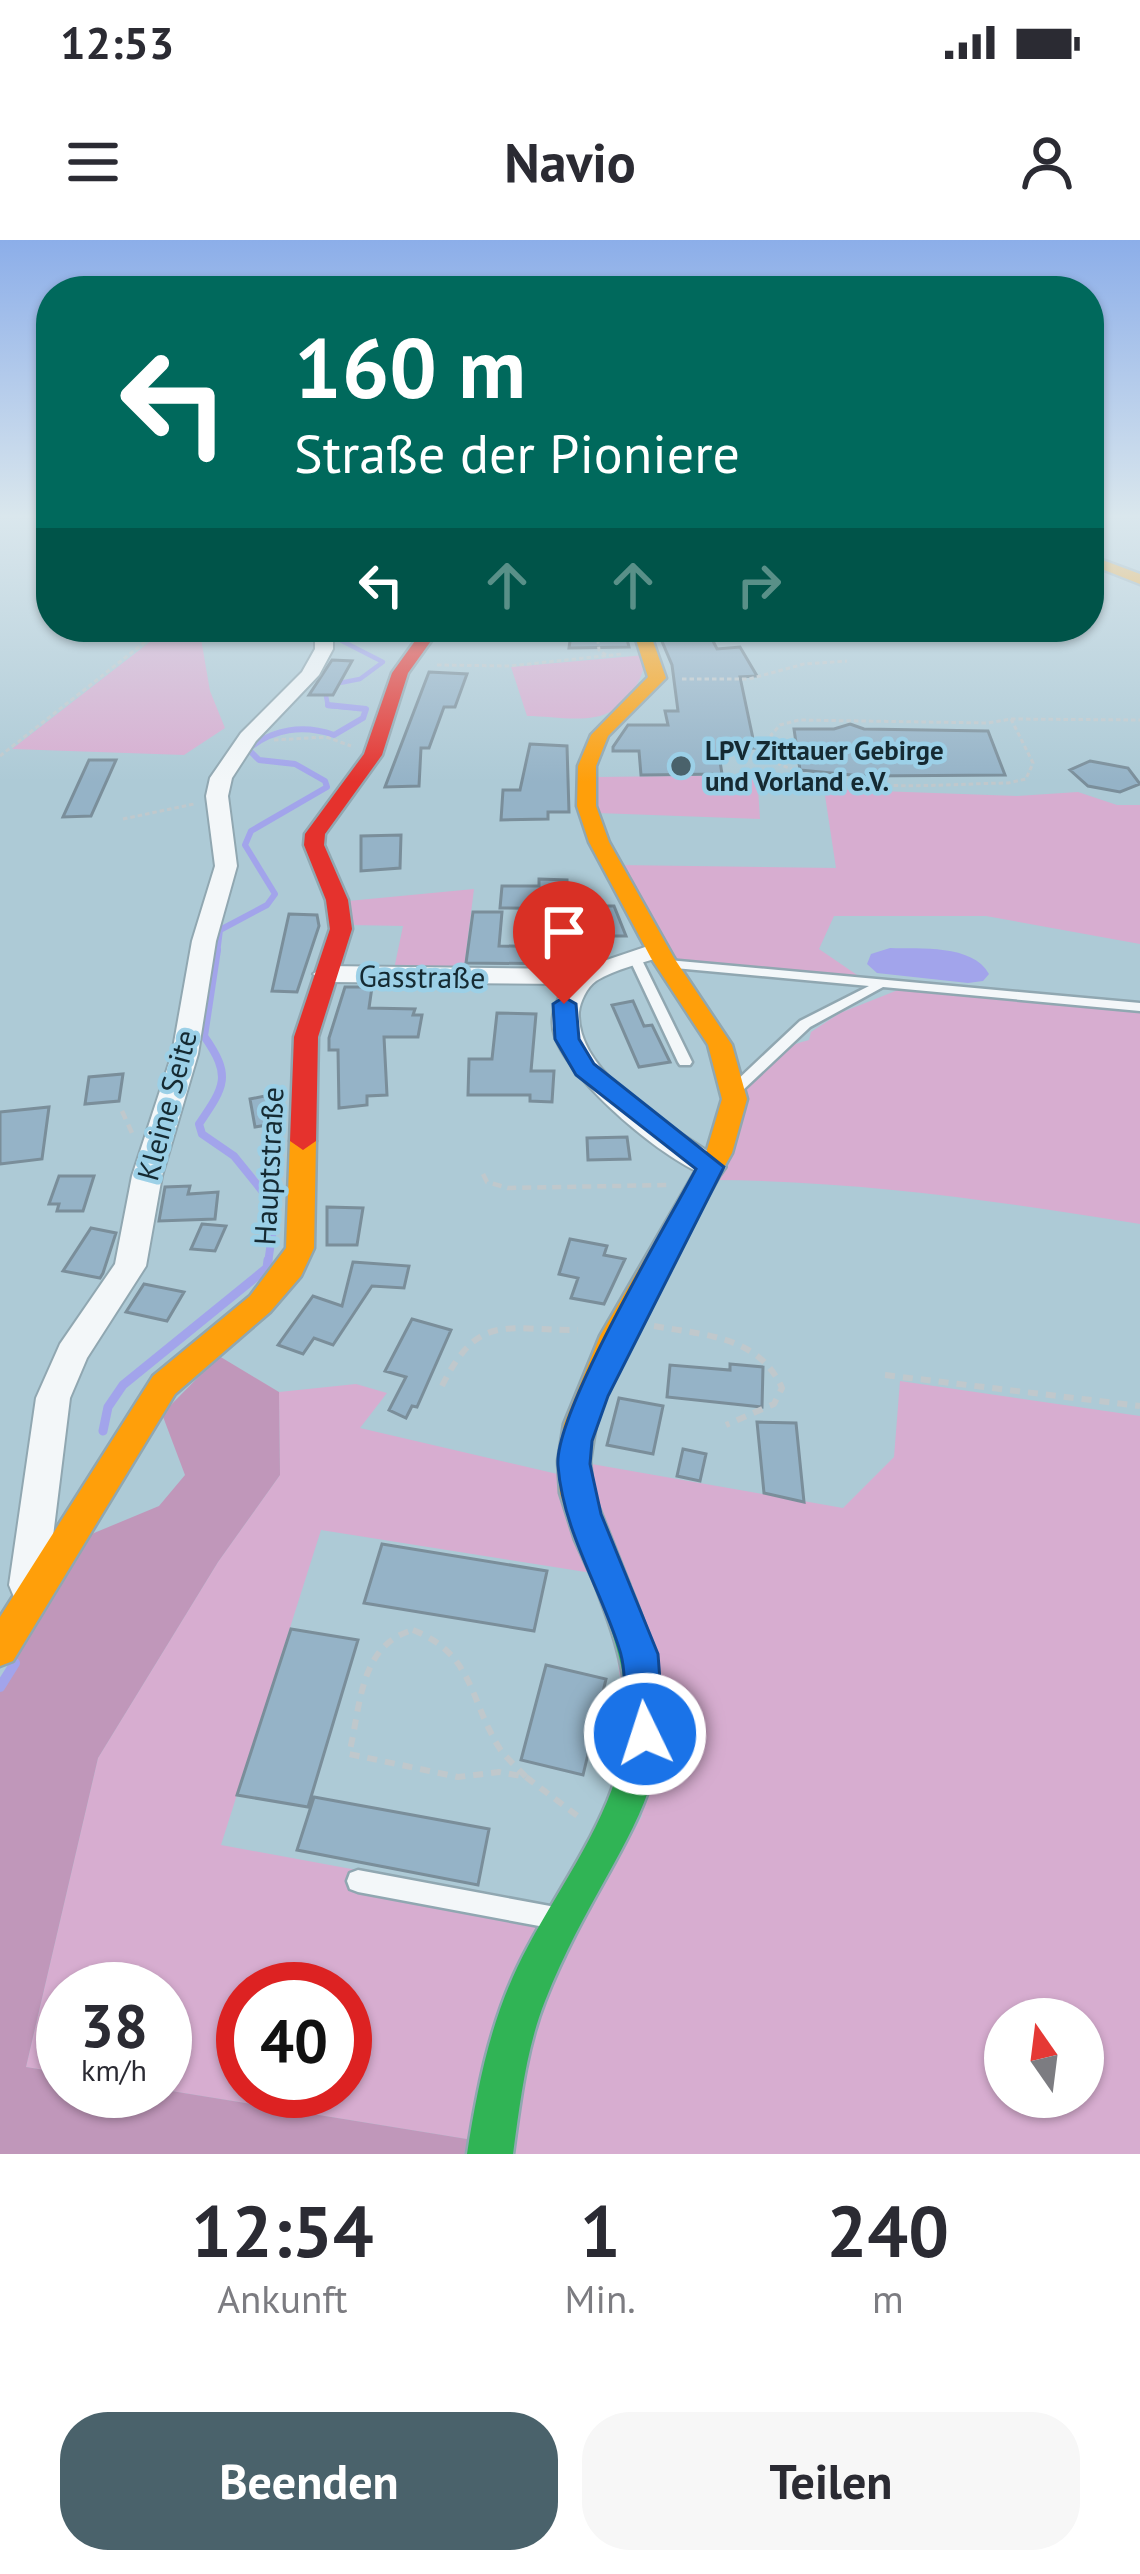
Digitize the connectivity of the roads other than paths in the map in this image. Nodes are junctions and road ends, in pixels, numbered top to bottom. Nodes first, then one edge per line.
1 (322, 642) edge
2 (422, 642) edge
3 (641, 647) edge
4 (652, 957) junction
5 (326, 974) junction
6 (583, 977) junction
7 (886, 983) junction
8 (1140, 1007) edge
9 (685, 1062) dead end
10 (734, 1092) junction
11 (706, 1176) junction
12 (26, 1602) junction
13 (0, 1649) edge
14 (358, 1881) dead end
15 (567, 1921) junction
16 (490, 2154) edge

1 - 12 street, Kleine Seite
2 - 5 street, Hauptstraße
3 - 4 street
4 - 6 street, Gasstraße
4 - 7 lane
4 - 9 lane
4 - 10 street
5 - 6 street, Gasstraße
5 - 12 street, Hauptstraße
6 - 11 street
7 - 8 lane
7 - 10 lane
10 - 11 street
11 - 15 street
12 - 13 street, Hauptstraße
14 - 15 lane
15 - 16 street

